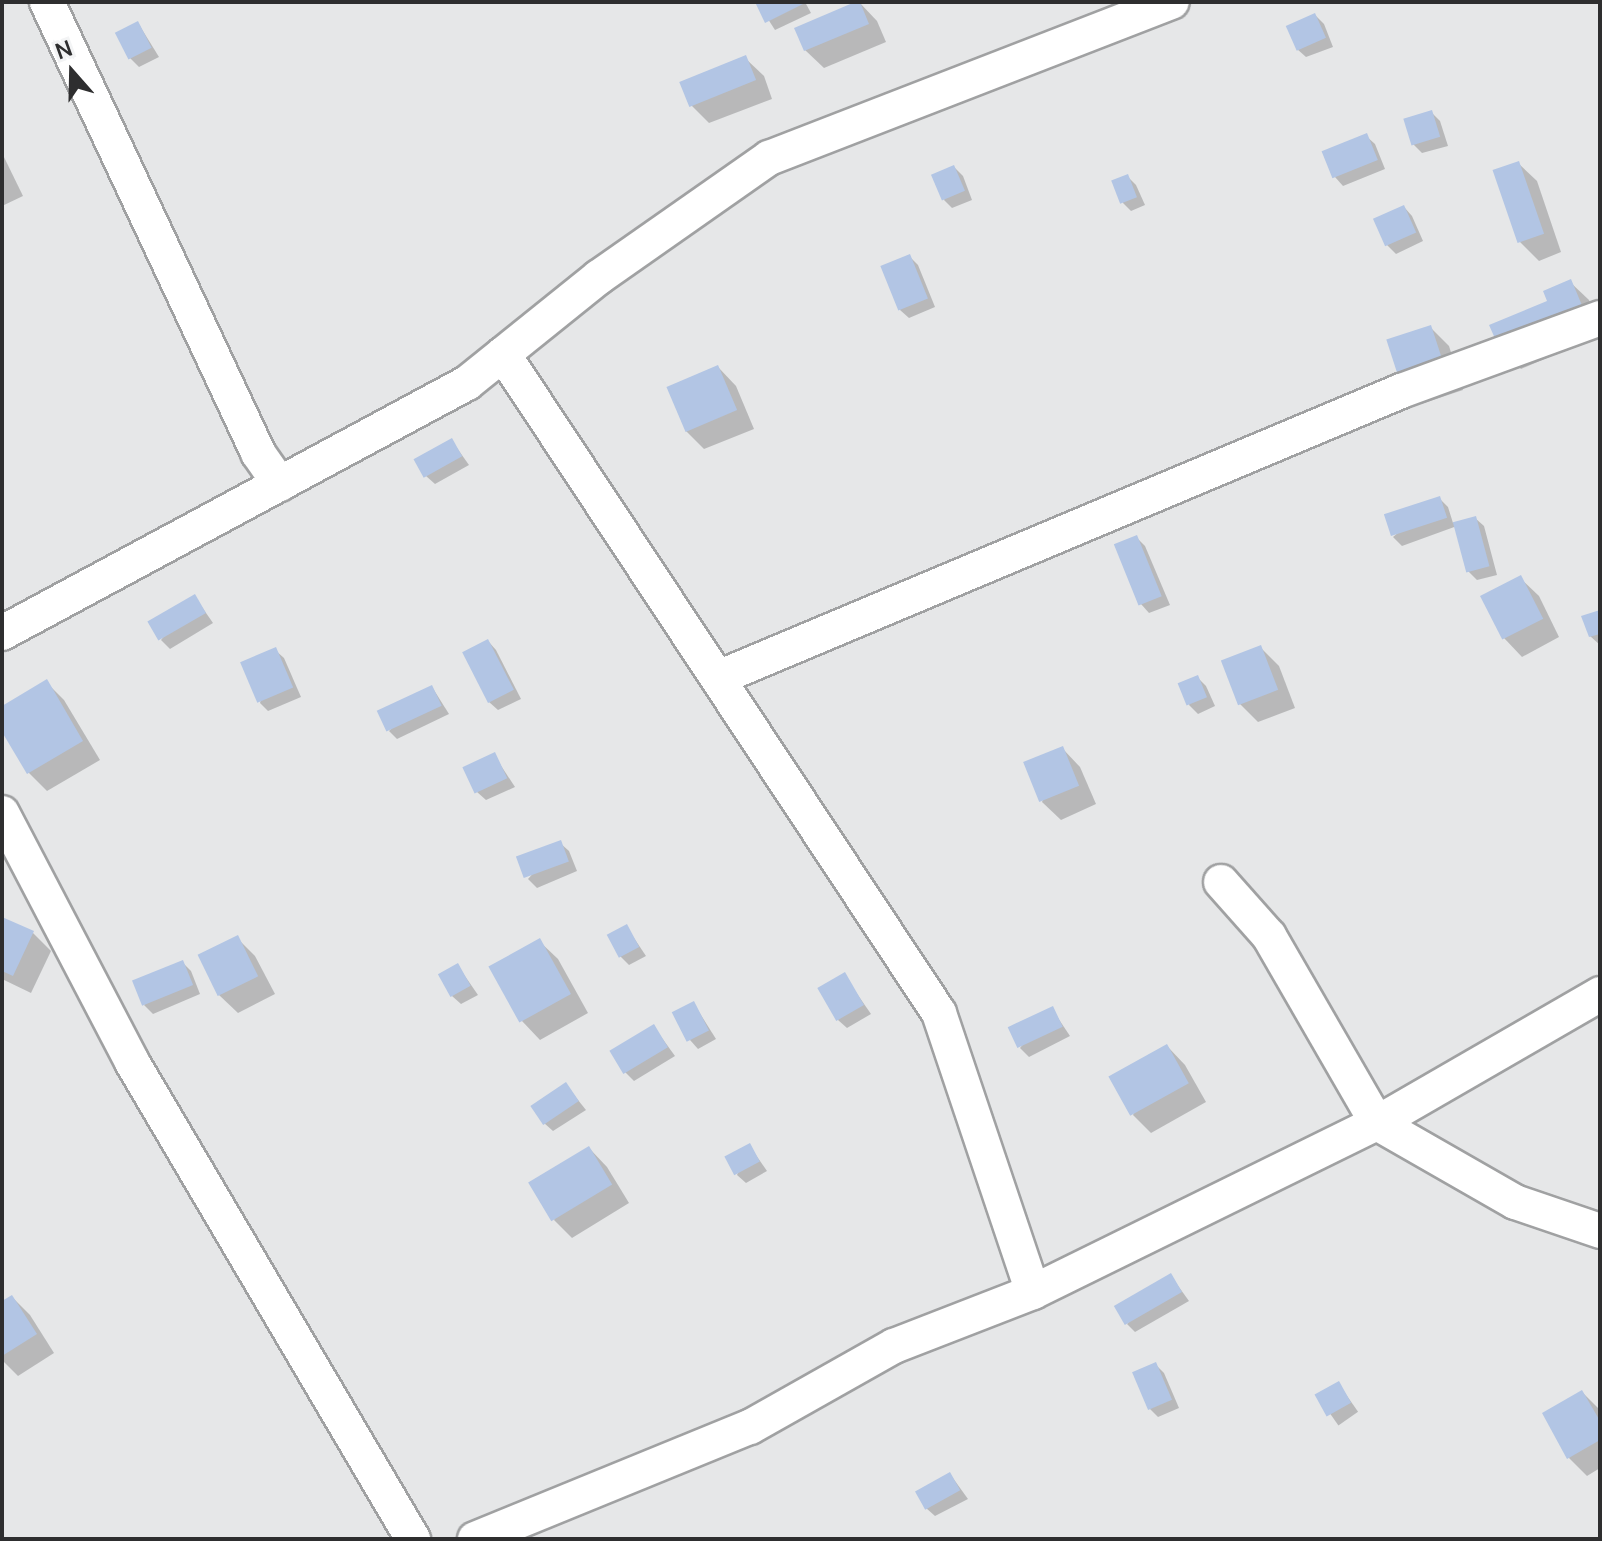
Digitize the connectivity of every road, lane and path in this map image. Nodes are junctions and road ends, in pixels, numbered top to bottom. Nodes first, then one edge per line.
1 (47, 2) edge
2 (1172, 2) edge
3 (1600, 318) edge
4 (503, 354) junction
5 (280, 484) junction
6 (2, 633) edge
7 (718, 678) junction
8 (2, 813) edge
9 (1221, 882) dead end
10 (1600, 994) edge
11 (1377, 1123) junction
12 (1600, 1231) edge
13 (1033, 1292) junction
14 (413, 1539) edge
15 (475, 1539) edge

1 - 5 street
2 - 4 street
3 - 7 street
4 - 5 street
4 - 7 street
5 - 6 street
7 - 13 street
8 - 14 street
9 - 11 street
10 - 11 street
11 - 12 street
11 - 13 street
13 - 15 street

